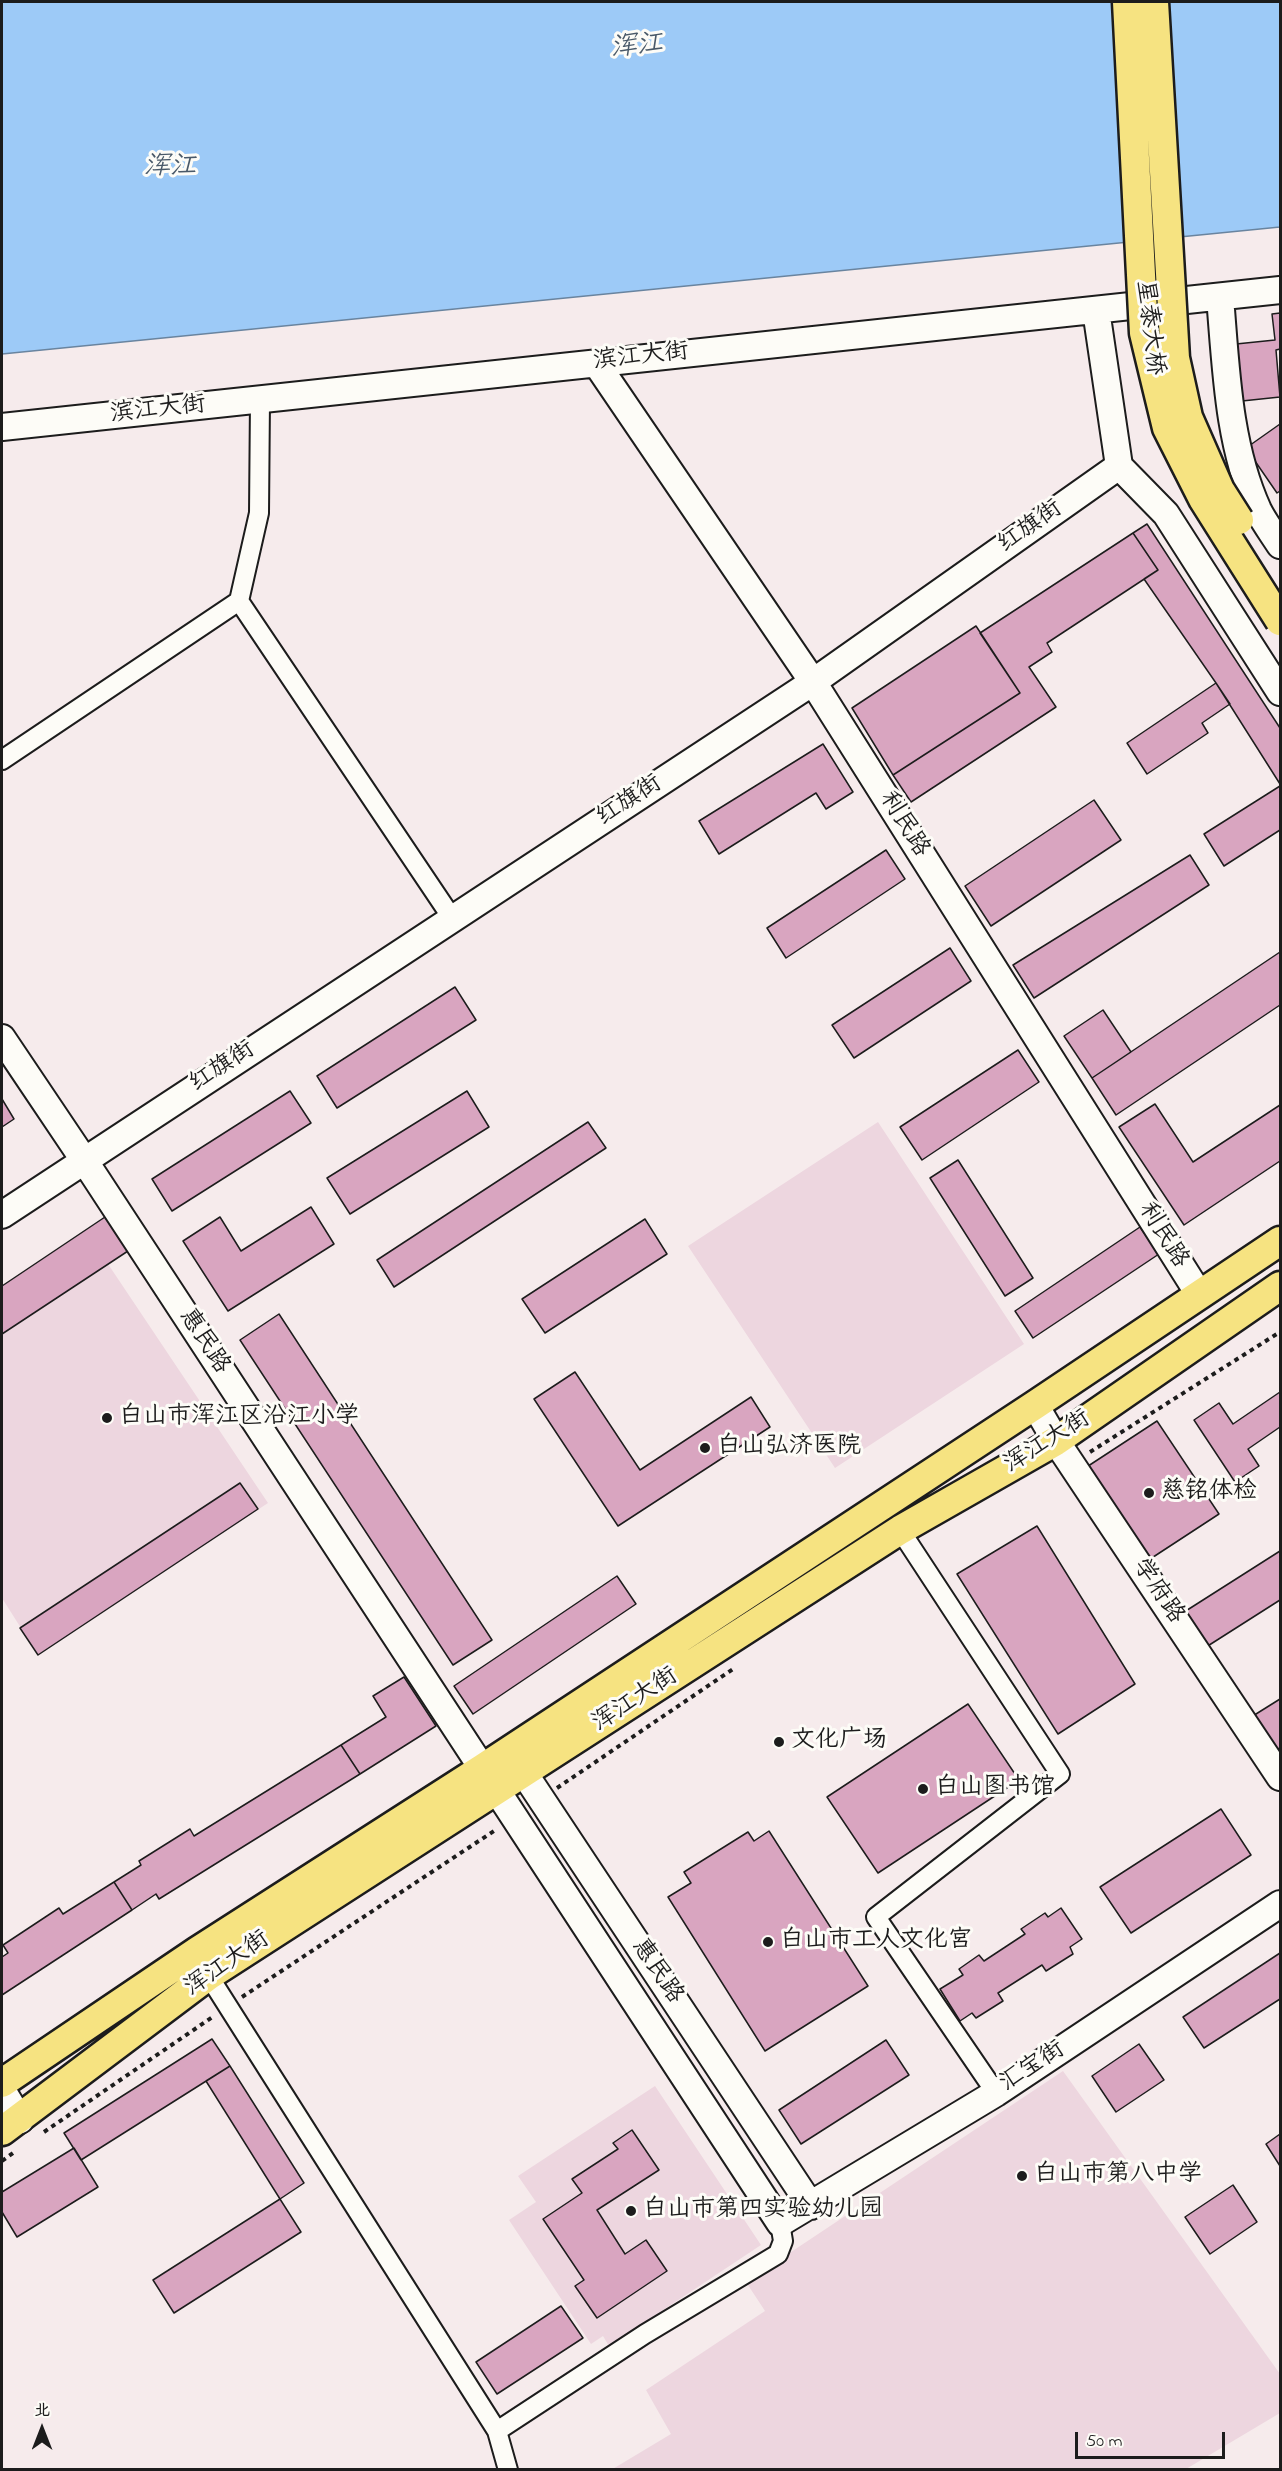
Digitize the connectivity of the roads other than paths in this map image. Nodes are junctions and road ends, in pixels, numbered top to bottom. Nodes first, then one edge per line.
1 (1127, 2) edge
2 (1154, 2) edge
3 (1281, 290) edge
4 (1220, 297) junction
5 (1096, 310) junction
6 (596, 363) junction
7 (260, 400) junction
8 (2, 427) edge
9 (1119, 466) junction
10 (1281, 545) edge
11 (1281, 585) edge
12 (238, 601) junction
13 (1281, 621) edge
14 (813, 682) junction
15 (1281, 692) edge
16 (2, 760) edge
17 (452, 918) junction
18 (2, 1038) edge
19 (84, 1160) junction
20 (2, 1215) edge
21 (1281, 1241) edge
22 (1281, 1286) edge
23 (1199, 1293) junction
24 (1035, 1405) junction
25 (1063, 1453) junction
26 (900, 1530) junction
27 (524, 1773) junction
28 (1281, 1777) edge
29 (490, 1780) junction
30 (1281, 1904) edge
31 (202, 1964) junction
32 (2, 2084) edge
33 (2, 2090) edge
34 (996, 2093) junction
35 (21, 2133) edge
36 (811, 2206) junction
37 (780, 2223) junction
38 (497, 2431) junction
39 (508, 2469) edge

1 - 13 main road, 星泰大桥, bridge
2 - 11 main road, 星泰大桥, bridge
3 - 4 street, 滨江大街
4 - 5 street, 滨江大街
4 - 10 street
5 - 6 street, 滨江大街
5 - 9 street
6 - 7 street, 滨江大街
6 - 14 street, 利民路
7 - 8 street, 滨江大街
7 - 12 street
9 - 14 street, 红旗街
9 - 15 street
12 - 16 street
12 - 17 street
14 - 17 street, 红旗街
14 - 23 street, 利民路
17 - 19 street, 红旗街
18 - 19 street, 惠民路
19 - 20 street, 红旗街
19 - 29 street, 惠民路
21 - 23 main road, 浑江大街
22 - 25 main road, 浑江大街
23 - 24 main road, 浑江大街
24 - 25 street, 学府路
24 - 29 main road, 浑江大街
25 - 26 main road, 浑江大街
25 - 28 street, 学府路
26 - 27 main road, 浑江大街
26 - 34 street
27 - 29 main road, 浑江大街
27 - 36 street, 惠民路
29 - 31 main road, 浑江大街
29 - 37 street, 惠民路
30 - 34 street, 汇宝街
31 - 32 main road, 浑江大街
31 - 35 main road, 浑江大街
31 - 38 street
33 - 35 street
34 - 36 street, 汇宝街
36 - 37 street, 汇宝街
37 - 38 street
38 - 39 street

